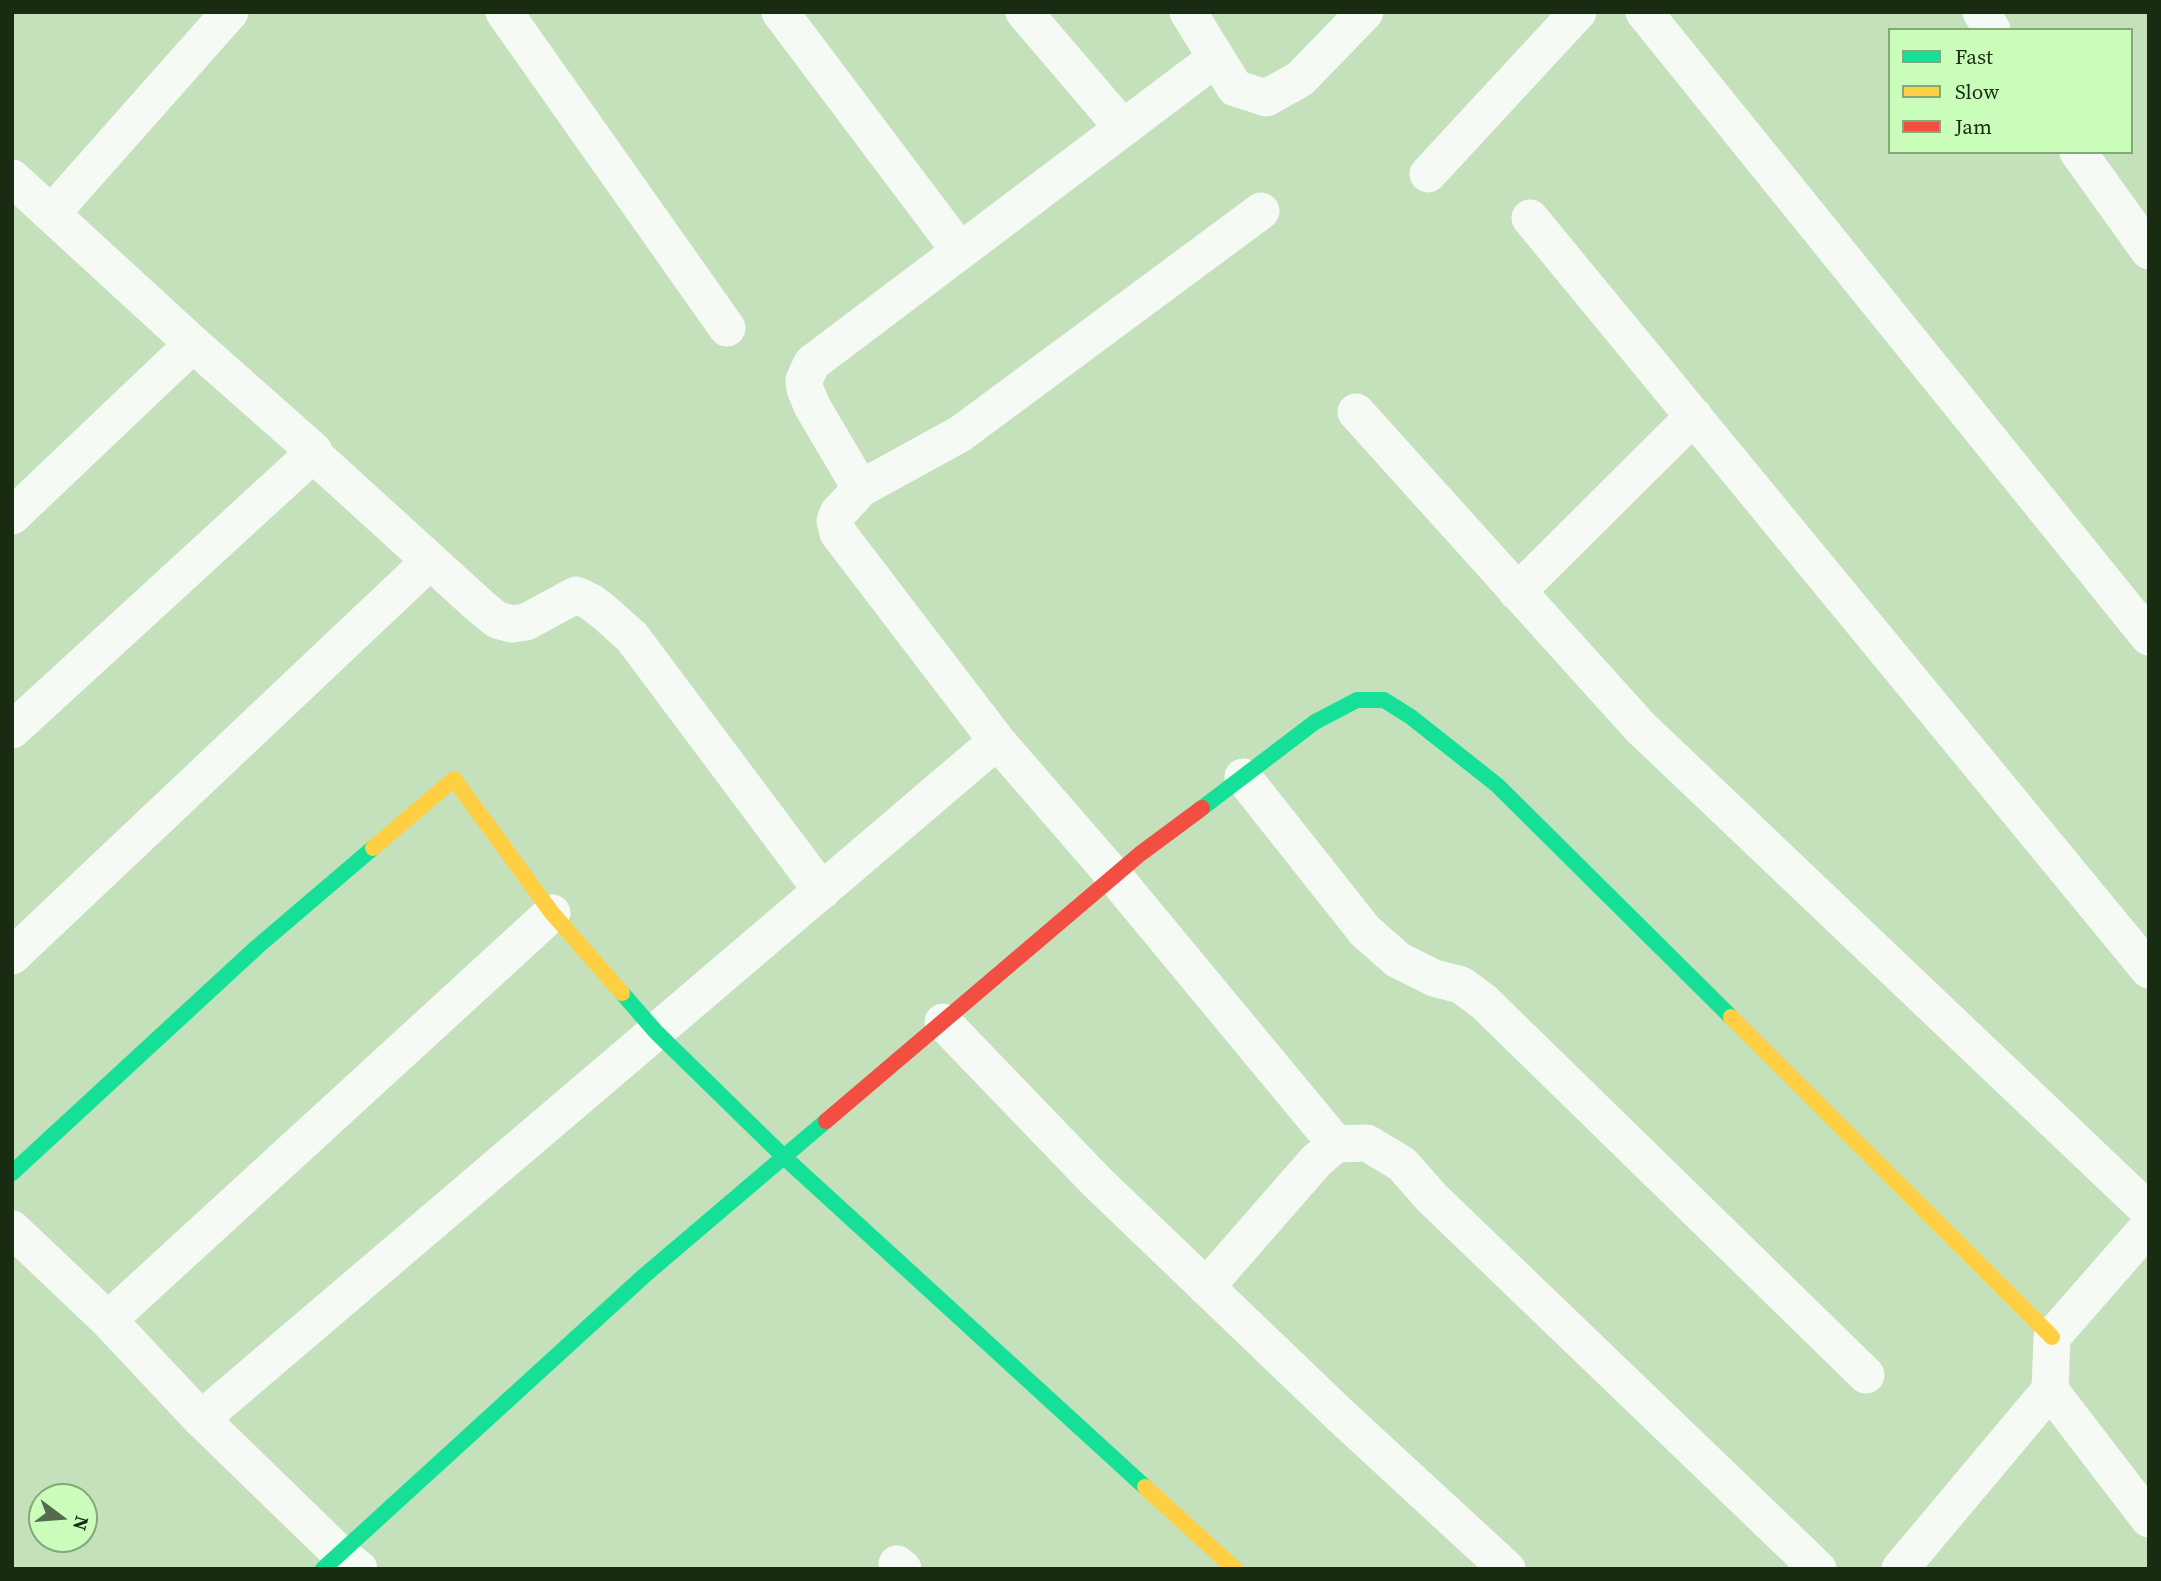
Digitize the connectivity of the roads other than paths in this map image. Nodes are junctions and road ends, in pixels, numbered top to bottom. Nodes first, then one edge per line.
1 (230, 12) edge
2 (504, 12) edge
3 (780, 12) edge
4 (1024, 12) edge
5 (1188, 12) edge
6 (1365, 12) edge
7 (1577, 12) edge
8 (1644, 12) edge
9 (1981, 12) edge
10 (1991, 28) edge
11 (1216, 58) junction
12 (1123, 128) junction
13 (2079, 154) edge
14 (1428, 174) dead end
15 (12, 178) edge
16 (1261, 211) dead end
17 (51, 214) junction
18 (1530, 218) dead end
19 (960, 251) junction
20 (2149, 251) edge
21 (727, 328) dead end
22 (193, 344) junction
23 (1356, 412) dead end
24 (1695, 416) junction
25 (313, 454) junction
26 (858, 490) junction
27 (12, 516) edge
28 (430, 561) junction
29 (1517, 592) junction
30 (2149, 637) edge
31 (12, 730) edge
32 (997, 741) junction
33 (1243, 777) junction
34 (1114, 876) junction
35 (822, 891) junction
36 (552, 913) junction
37 (12, 956) edge
38 (2149, 970) edge
39 (943, 1022) junction
40 (656, 1032) junction
41 (1336, 1144) junction
42 (784, 1157) junction
43 (12, 1173) edge
44 (2149, 1212) edge
45 (2149, 1226) edge
46 (12, 1229) edge
47 (1206, 1287) junction
48 (108, 1320) junction
49 (2052, 1337) junction
50 (1866, 1375) dead end
51 (2050, 1390) junction
52 (201, 1419) junction
53 (2149, 1519) edge
54 (340, 1563) edge
55 (1235, 1569) edge
56 (1507, 1569) edge
57 (1818, 1569) edge
58 (1900, 1569) edge

1 - 17 street
2 - 21 street
3 - 19 street
4 - 12 street
5 - 11 street
6 - 11 street
7 - 14 street
8 - 30 street
9 - 10 street
11 - 12 street
12 - 19 street
13 - 20 street
15 - 17 street
16 - 26 street
17 - 22 street
18 - 24 street
19 - 26 street
22 - 25 street
22 - 27 street
23 - 29 street
24 - 29 street
24 - 38 street
25 - 28 street
25 - 31 street
26 - 32 street
28 - 35 street
28 - 37 street
29 - 44 street
32 - 34 street
32 - 35 street
33 - 34 street
33 - 49 street
33 - 50 street
34 - 39 street
34 - 41 street
35 - 40 street
36 - 40 street
36 - 43 street
36 - 48 street
39 - 42 street
39 - 47 street
40 - 42 street
40 - 52 street
41 - 47 street
41 - 57 street
42 - 54 street
42 - 55 street
45 - 49 street
46 - 48 street
47 - 56 street
48 - 52 street
49 - 51 street
51 - 53 street
51 - 58 street
52 - 54 street

